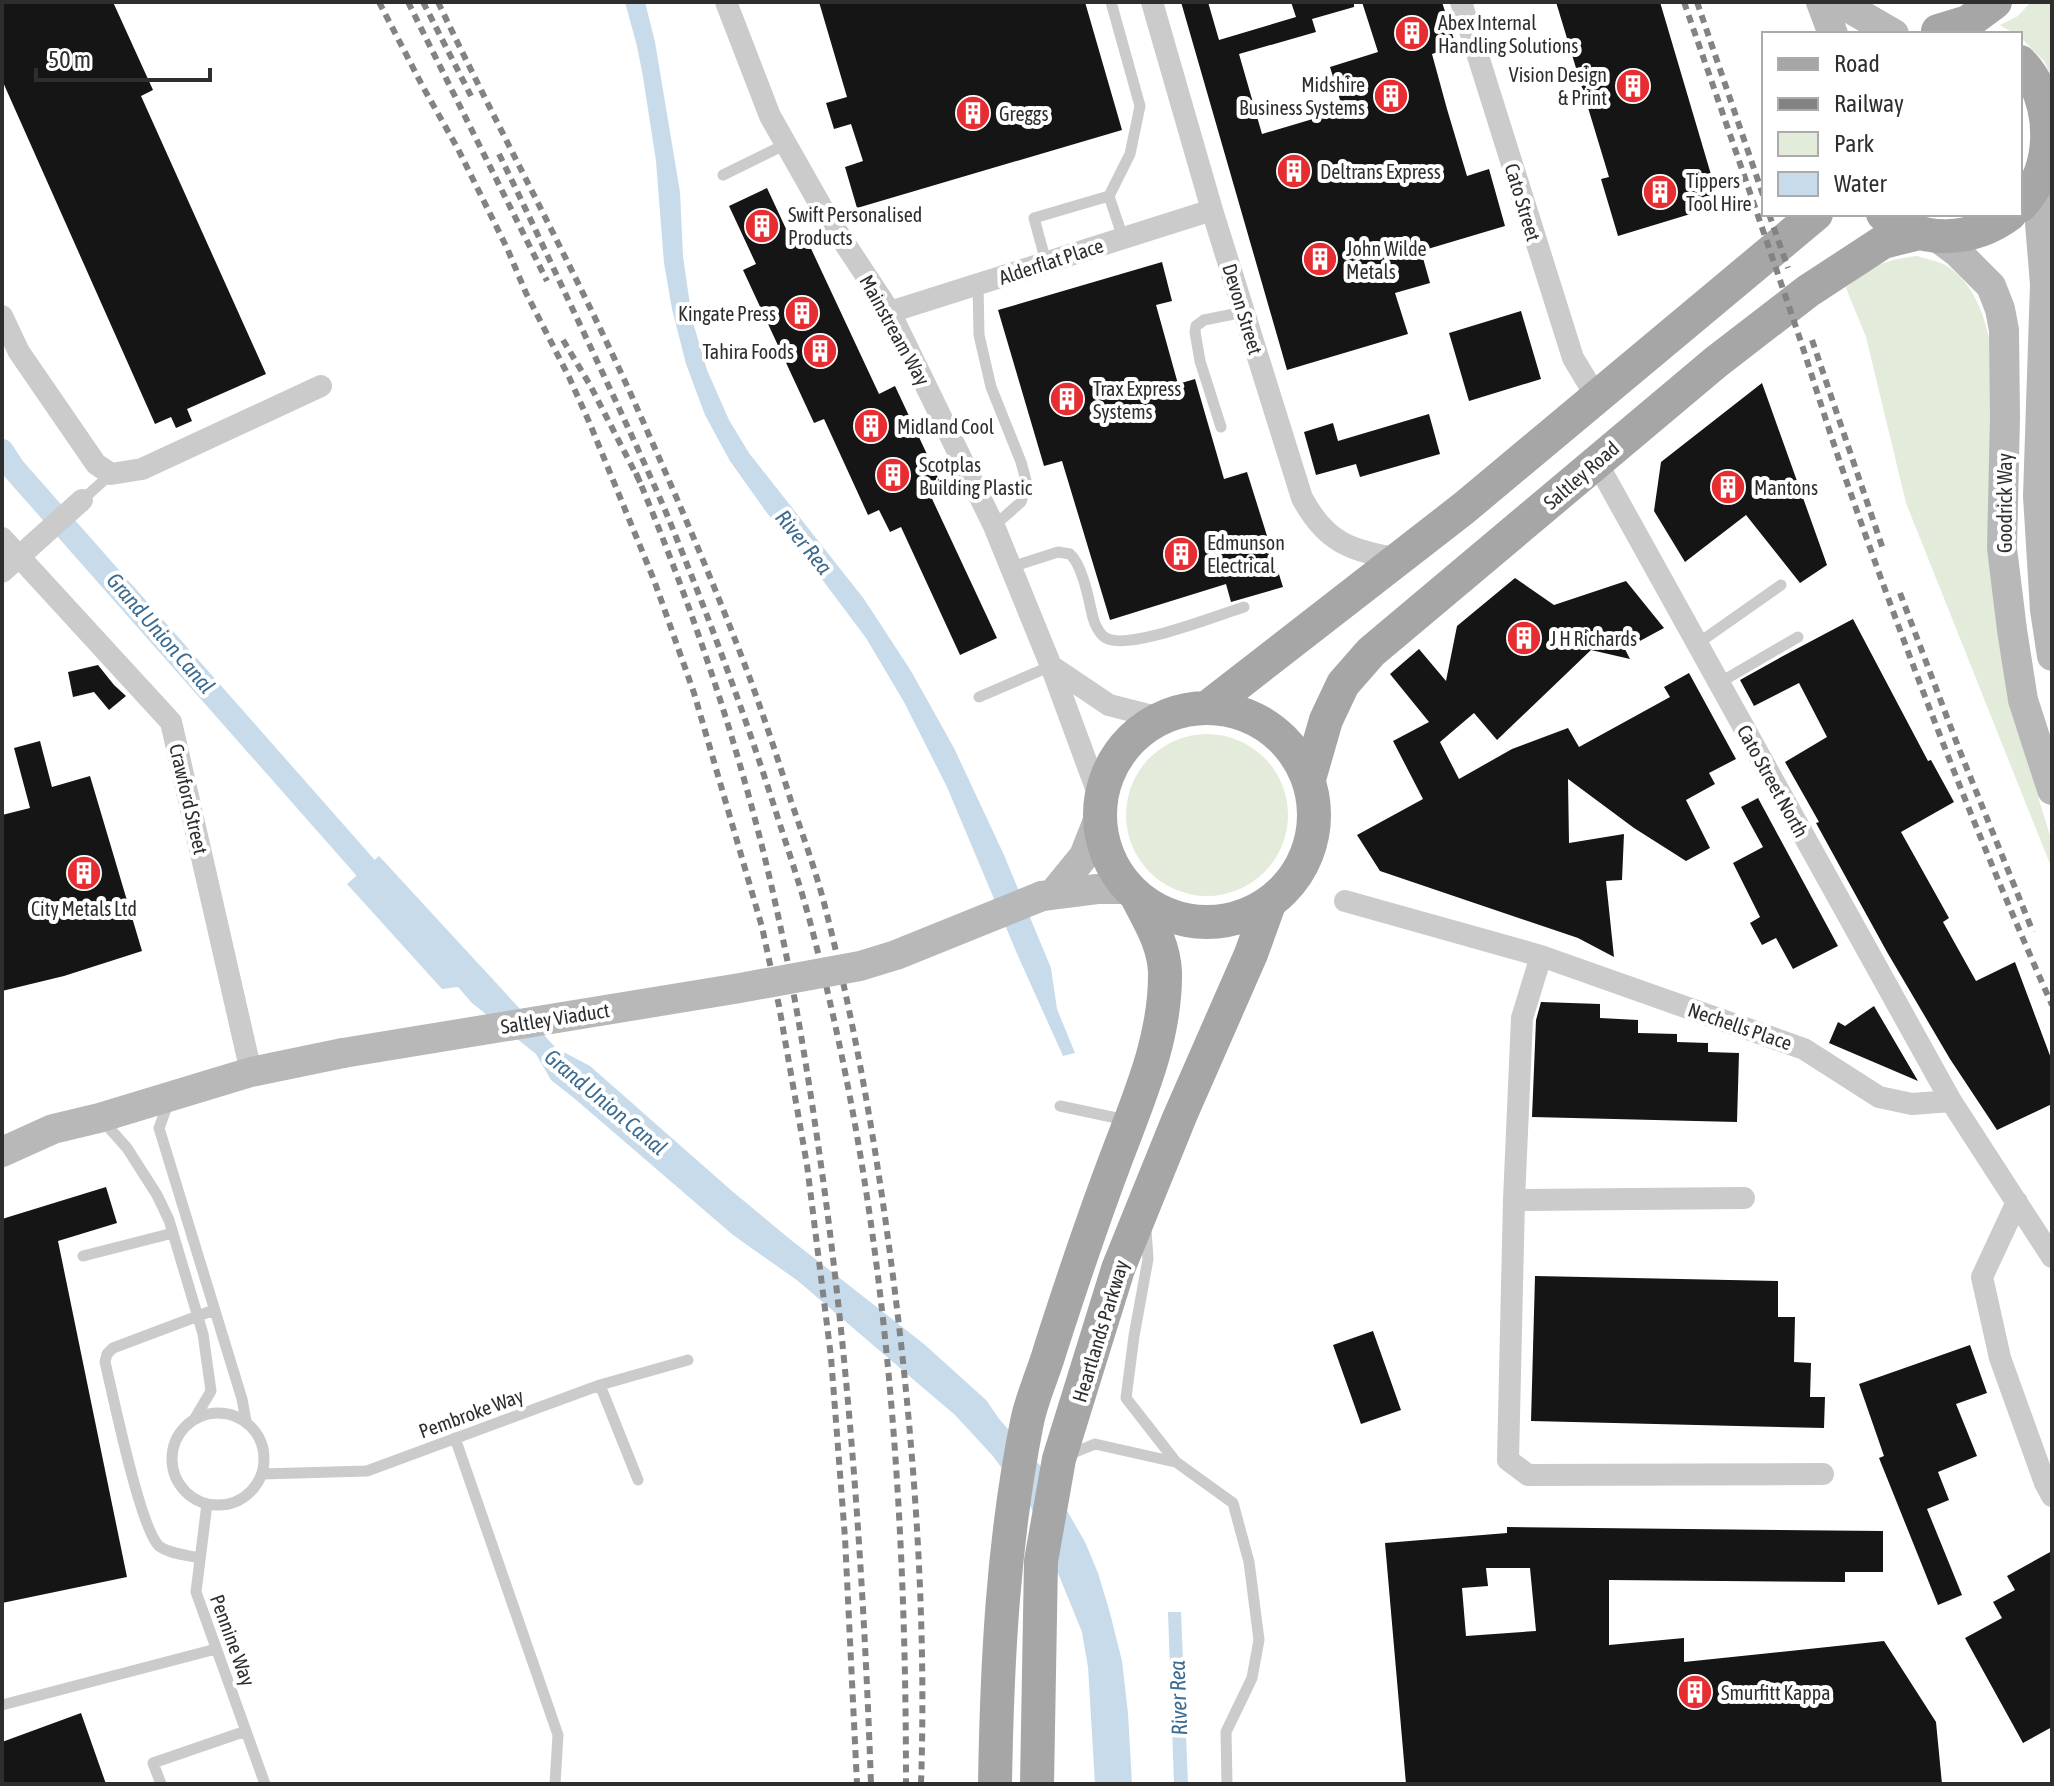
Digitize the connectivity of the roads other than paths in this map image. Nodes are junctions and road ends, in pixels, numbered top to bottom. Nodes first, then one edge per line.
1 (726, 2) edge
2 (1111, 2) edge
3 (1152, 2) edge
4 (1461, 2) edge
5 (1821, 2) edge
6 (1839, 2) edge
7 (1995, 2) edge
8 (1832, 32) edge
9 (1891, 32) edge
10 (1932, 32) edge
11 (2022, 64) edge
12 (2051, 125) edge
13 (786, 144) junction
14 (723, 175) dead end
15 (2040, 178) junction
16 (1109, 196) junction
17 (2022, 203) edge
18 (1212, 210) junction
19 (1814, 216) edge
20 (1886, 216) edge
21 (2007, 216) edge
22 (1928, 235) junction
23 (1123, 238) junction
24 (1046, 262) junction
25 (978, 284) junction
26 (890, 312) junction
27 (1244, 312) junction
28 (2, 316) edge
29 (321, 386) dead end
30 (1597, 398) junction
31 (1221, 427) dead end
32 (1596, 461) junction
33 (111, 474) junction
34 (82, 500) joint
35 (994, 526) junction
36 (2, 538) edge
37 (26, 550) junction
38 (1400, 559) junction
39 (1011, 567) junction
40 (2, 572) edge
41 (1781, 585) dead end
42 (1244, 607) dead end
43 (1798, 637) dead end
44 (1697, 644) junction
45 (2052, 656) edge
46 (1051, 666) junction
47 (1719, 683) junction
48 (979, 697) dead end
49 (1208, 707) junction
50 (1160, 718) junction
51 (1309, 779) junction
52 (2052, 790) edge
53 (1099, 809) junction
54 (1133, 894) junction
55 (1047, 895) junction
56 (1345, 901) dead end
57 (1269, 904) junction
58 (1541, 956) junction
59 (251, 1072) junction
60 (170, 1096) junction
61 (1951, 1101) junction
62 (1060, 1106) dead end
63 (99, 1118) junction
64 (1130, 1121) junction
65 (2, 1129) edge
66 (53, 1129) junction
67 (2, 1152) edge
68 (1744, 1198) dead end
69 (1514, 1200) junction
70 (2017, 1202) junction
71 (1145, 1203) junction
72 (173, 1233) junction
73 (83, 1256) dead end
74 (2052, 1257) edge
75 (214, 1310) junction
76 (198, 1316) junction
77 (688, 1360) dead end
78 (600, 1385) junction
79 (195, 1418) junction
80 (246, 1421) junction
81 (455, 1438) junction
82 (1059, 1459) junction
83 (1176, 1462) junction
84 (262, 1474) junction
85 (1823, 1474) dead end
86 (638, 1480) dead end
87 (2052, 1496) edge
88 (207, 1504) junction
89 (200, 1558) junction
90 (216, 1649) junction
91 (2, 1705) edge
92 (246, 1731) junction
93 (161, 1784) edge
94 (265, 1784) edge
95 (555, 1784) edge
96 (995, 1784) edge
97 (1037, 1784) edge
98 (1227, 1784) edge

1 - 13 street, Mainstream Way
2 - 16 lane
3 - 18 street, Devon Street
4 - 30 street, Cato Street
5 - 8 main road
6 - 9 main road
7 - 10 main road
11 - 12 main road
12 - 15 main road
13 - 14 lane
13 - 26 street, Mainstream Way
15 - 17 main road
15 - 45 main road, Goodrick Way
16 - 23 lane
16 - 24 lane
18 - 23 street, Alderflat Place
18 - 27 street, Devon Street
19 - 30 main road
20 - 22 main road
21 - 22 main road, Saltley Road
22 - 32 main road, Saltley Road
22 - 52 main road, Goodrick Way
23 - 24 street, Alderflat Place
24 - 25 street, Alderflat Place
25 - 26 street, Alderflat Place
25 - 35 lane
26 - 35 street, Mainstream Way
27 - 31 lane
27 - 38 street, Devon Street
28 - 33 street
29 - 33 street
30 - 38 main road
32 - 44 street, Cato Street North
32 - 51 main road, Saltley Road
33 - 34 lane
34 - 37 street
35 - 39 street, Mainstream Way
36 - 37 street, Crawford Street
37 - 40 street
37 - 59 street, Crawford Street
38 - 49 main road
39 - 42 lane
39 - 46 street, Mainstream Way
41 - 44 lane
43 - 47 lane
44 - 47 street, Cato Street North
46 - 48 lane
46 - 50 street
46 - 53 street, Mainstream Way
47 - 61 street, Cato Street North
49 - 50 main road
49 - 51 main road
50 - 53 main road
51 - 57 main road
53 - 54 main road
53 - 55 main road, Saltley Viaduct
54 - 55 main road, Saltley Viaduct
54 - 57 main road
54 - 64 main road, Heartlands Parkway
55 - 59 main road, Saltley Viaduct, bridge
56 - 58 street, Nechells Place
57 - 71 main road, Heartlands Parkway
58 - 61 street, Nechells Place
58 - 69 street
59 - 60 main road, Saltley Viaduct
60 - 63 main road, Saltley Viaduct
60 - 75 lane
61 - 70 street
62 - 64 lane
63 - 66 main road, Saltley Viaduct
63 - 72 lane
64 - 96 main road, Heartlands Parkway
65 - 66 main road
66 - 67 main road
68 - 69 street
69 - 85 street
70 - 74 street
70 - 87 street
71 - 82 main road, Heartlands Parkway
71 - 83 lane
72 - 73 lane
72 - 76 lane
75 - 76 lane
75 - 80 lane
76 - 79 lane
76 - 89 lane
77 - 78 lane, Pembroke Way
78 - 81 lane, Pembroke Way
78 - 86 lane
79 - 80 lane
79 - 88 lane
80 - 84 lane
81 - 84 lane, Pembroke Way
81 - 95 lane
82 - 83 lane
82 - 97 main road, Heartlands Parkway
83 - 98 lane
84 - 88 lane
88 - 89 lane, Pennine Way
89 - 90 lane, Pennine Way
90 - 91 lane
90 - 92 lane, Pennine Way
92 - 93 lane
92 - 94 lane, Pennine Way

